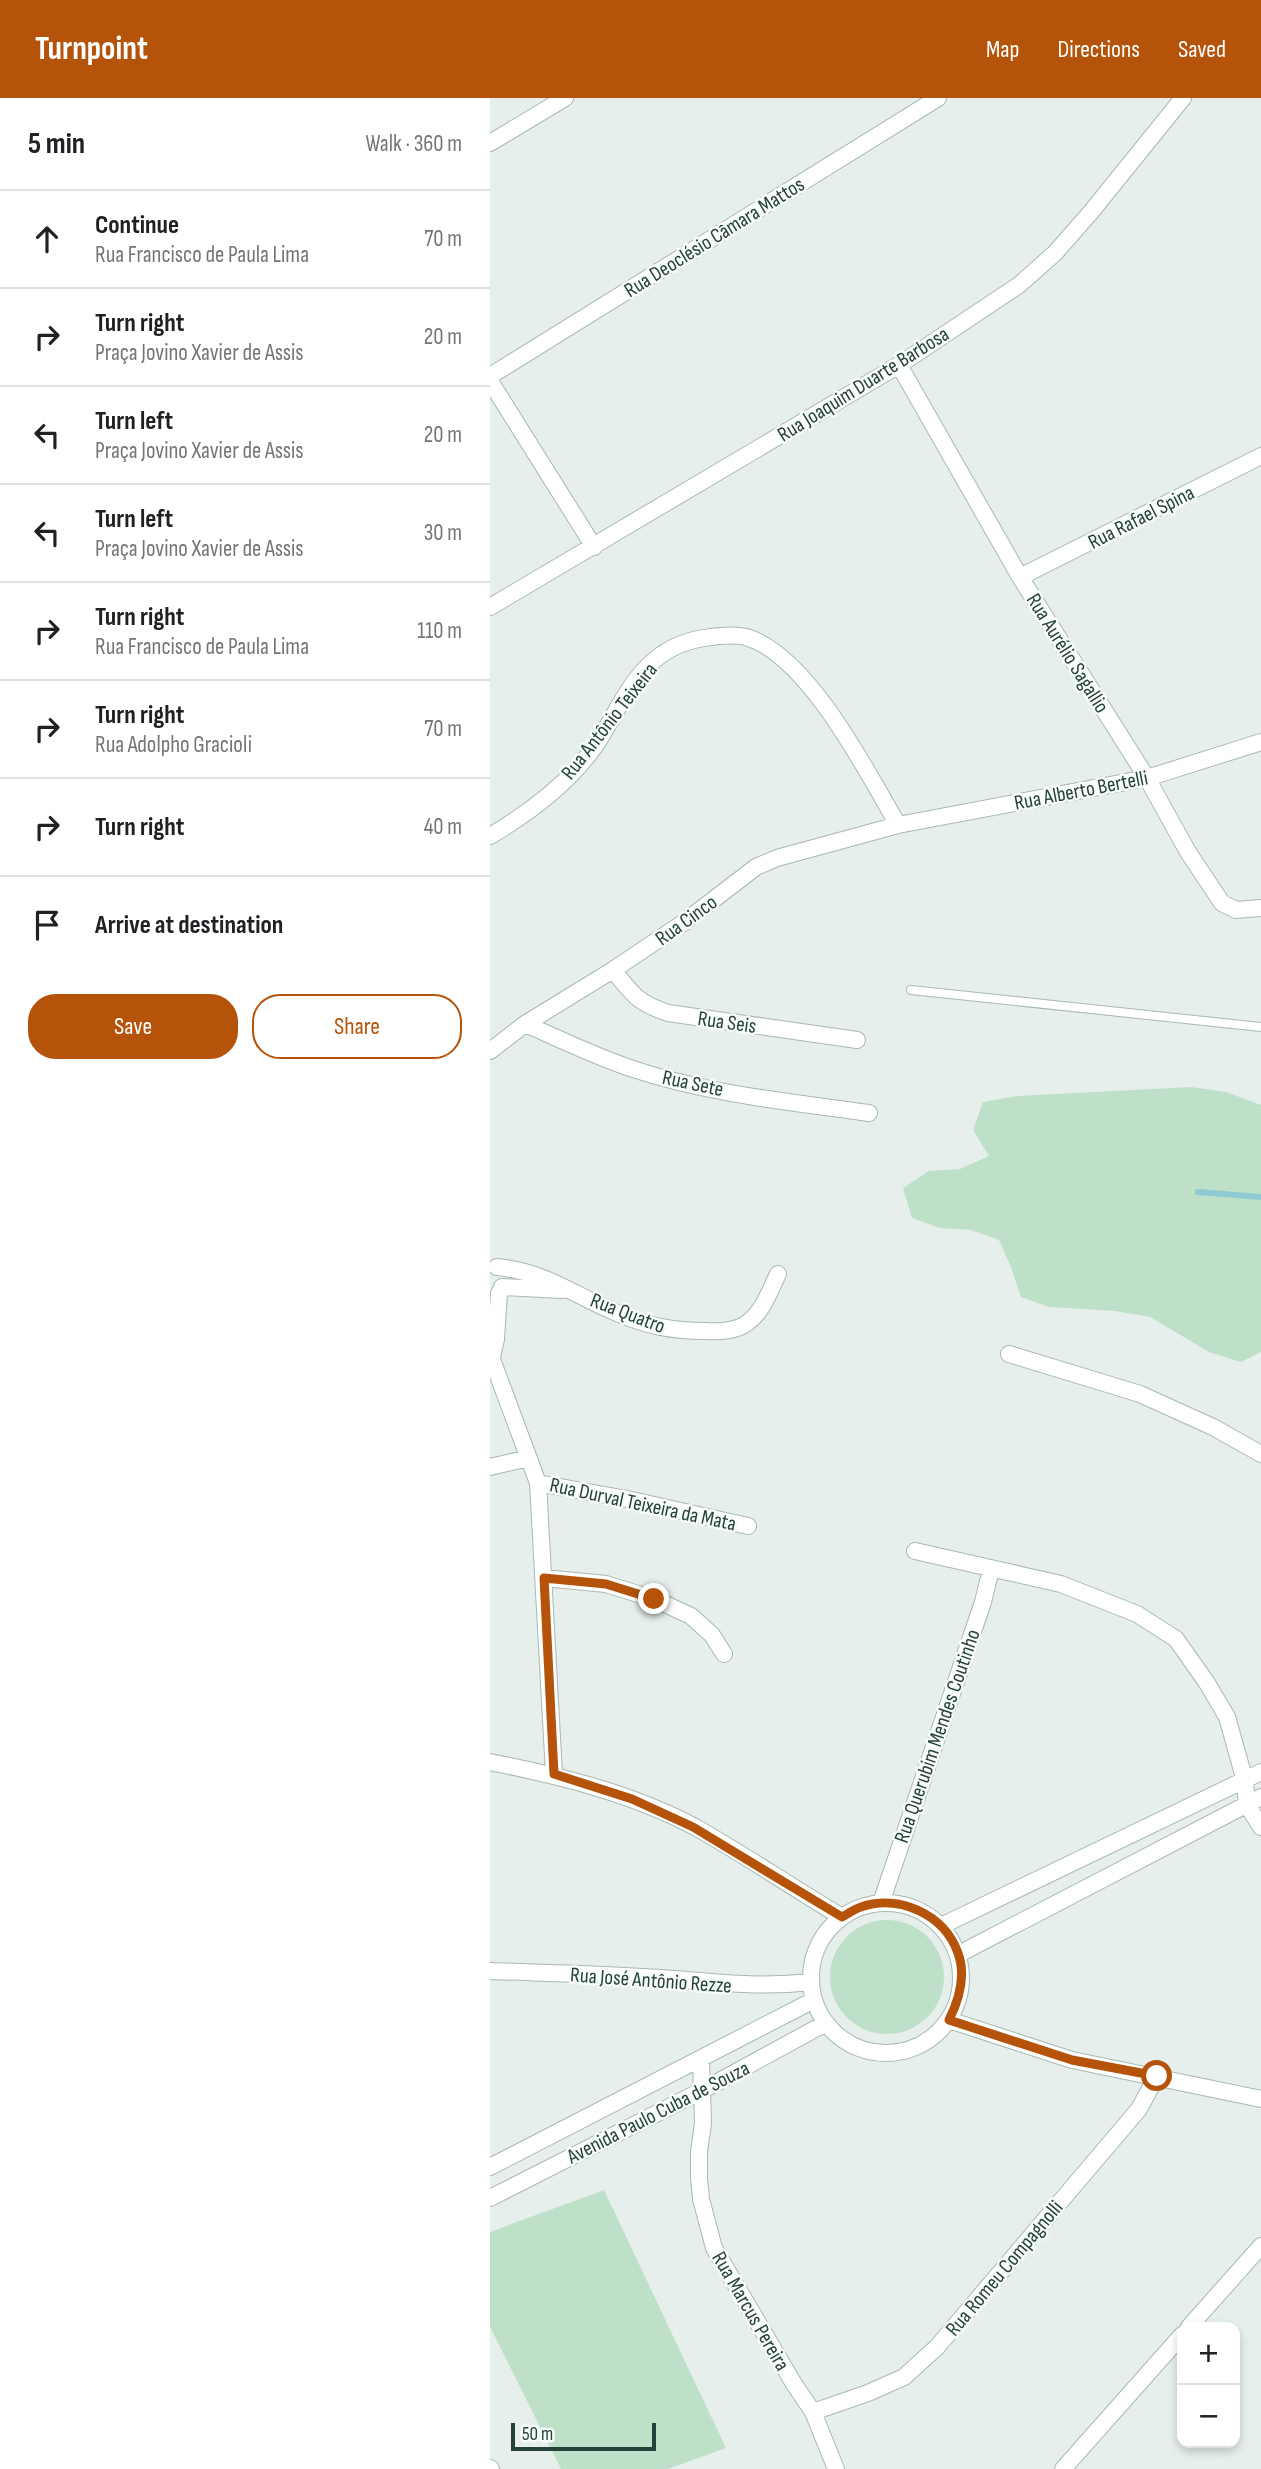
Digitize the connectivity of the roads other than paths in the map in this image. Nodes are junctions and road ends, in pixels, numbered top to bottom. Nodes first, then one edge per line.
1 (938, 98) edge
2 (1183, 98) edge
3 (554, 101) edge
4 (490, 143) edge
5 (899, 365) junction
6 (490, 378) edge
7 (1261, 456) edge
8 (594, 547) junction
9 (1020, 578) junction
10 (490, 607) edge
11 (1261, 742) edge
12 (1147, 778) junction
13 (898, 825) junction
14 (490, 836) edge
15 (1261, 908) edge
16 (613, 970) junction
17 (911, 990) dead end
18 (525, 1024) junction
19 (1261, 1027) edge
20 (857, 1040) dead end
21 (490, 1051) edge
22 (869, 1112) dead end
23 (492, 1264) edge
24 (778, 1273) dead end
25 (574, 1292) junction
26 (497, 1293) edge
27 (1009, 1354) dead end
28 (491, 1356) edge
29 (1261, 1454) edge
30 (529, 1458) junction
31 (490, 1467) edge
32 (538, 1483) junction
33 (748, 1526) dead end
34 (915, 1551) dead end
35 (991, 1569) junction
36 (544, 1578) junction
37 (724, 1654) dead end
38 (490, 1762) edge
39 (1261, 1772) edge
40 (554, 1774) junction
41 (1245, 1781) junction
42 (1254, 1801) edge
43 (1261, 1827) edge
44 (881, 1903) junction
45 (842, 1917) junction
46 (941, 1926) junction
47 (959, 1954) junction
48 (490, 1970) edge
49 (811, 1982) junction
50 (814, 2000) junction
51 (949, 2020) junction
52 (826, 2023) junction
53 (701, 2059) junction
54 (1157, 2076) junction
55 (703, 2090) junction
56 (1261, 2099) edge
57 (490, 2167) edge
58 (490, 2198) edge
59 (1261, 2246) edge
60 (1193, 2322) edge
61 (1177, 2341) edge
62 (813, 2412) junction
63 (836, 2469) edge
64 (1063, 2469) edge

1 - 6 street, Rua Deoclésio Câmara Mattos
2 - 5 street, Rua Joaquim Duarte Barbosa
3 - 4 street
5 - 8 street, Rua Joaquim Duarte Barbosa
5 - 9 street, Rua Aurélio Sagallio
6 - 8 street
7 - 9 street, Rua Rafael Spina
8 - 10 street, Rua Joaquim Duarte Barbosa
9 - 12 street, Rua Aurélio Sagallio
11 - 12 street, Rua Alberto Bertelli
12 - 13 street, Rua Alberto Bertelli
12 - 15 street, Rua Aurélio Sagallio
13 - 14 street, Rua Antônio Teixeira
13 - 16 street, Rua Cinco
16 - 18 street, Rua Cinco
16 - 20 street, Rua Seis
17 - 19 lane
18 - 21 street, Rua Cinco
18 - 22 street, Rua Sete
23 - 25 street, Rua Quatro
23 - 26 street
24 - 25 street, Rua Quatro
25 - 26 street, Rua Quatro
26 - 28 street
27 - 29 street
28 - 30 street
30 - 31 street, Rua Durval Teixeira da Mata
30 - 32 street
32 - 33 street, Rua Durval Teixeira da Mata
32 - 36 street
34 - 35 street
35 - 41 street
35 - 44 street, Rua Querubim Mendes Coutinho
36 - 37 street
36 - 40 street
38 - 40 street
39 - 41 street
40 - 45 street
41 - 42 street
41 - 46 street
42 - 43 street
42 - 47 street
44 - 45 street
44 - 46 street
45 - 49 street
46 - 47 street
47 - 51 street
48 - 49 street, Rua José Antônio Rezze
49 - 50 street
50 - 52 street
50 - 53 street, Avenida Paulo Cuba de Souza
51 - 52 street
51 - 54 street
52 - 55 street, Avenida Paulo Cuba de Souza
53 - 55 street, Rua Marcus Pereira
53 - 57 street, Avenida Paulo Cuba de Souza
54 - 56 street
54 - 62 street, Rua Romeu Compagnolli
55 - 58 street, Avenida Paulo Cuba de Souza
55 - 62 street, Rua Marcus Pereira
59 - 60 street
61 - 64 street
62 - 63 street, Rua Marcus Pereira

